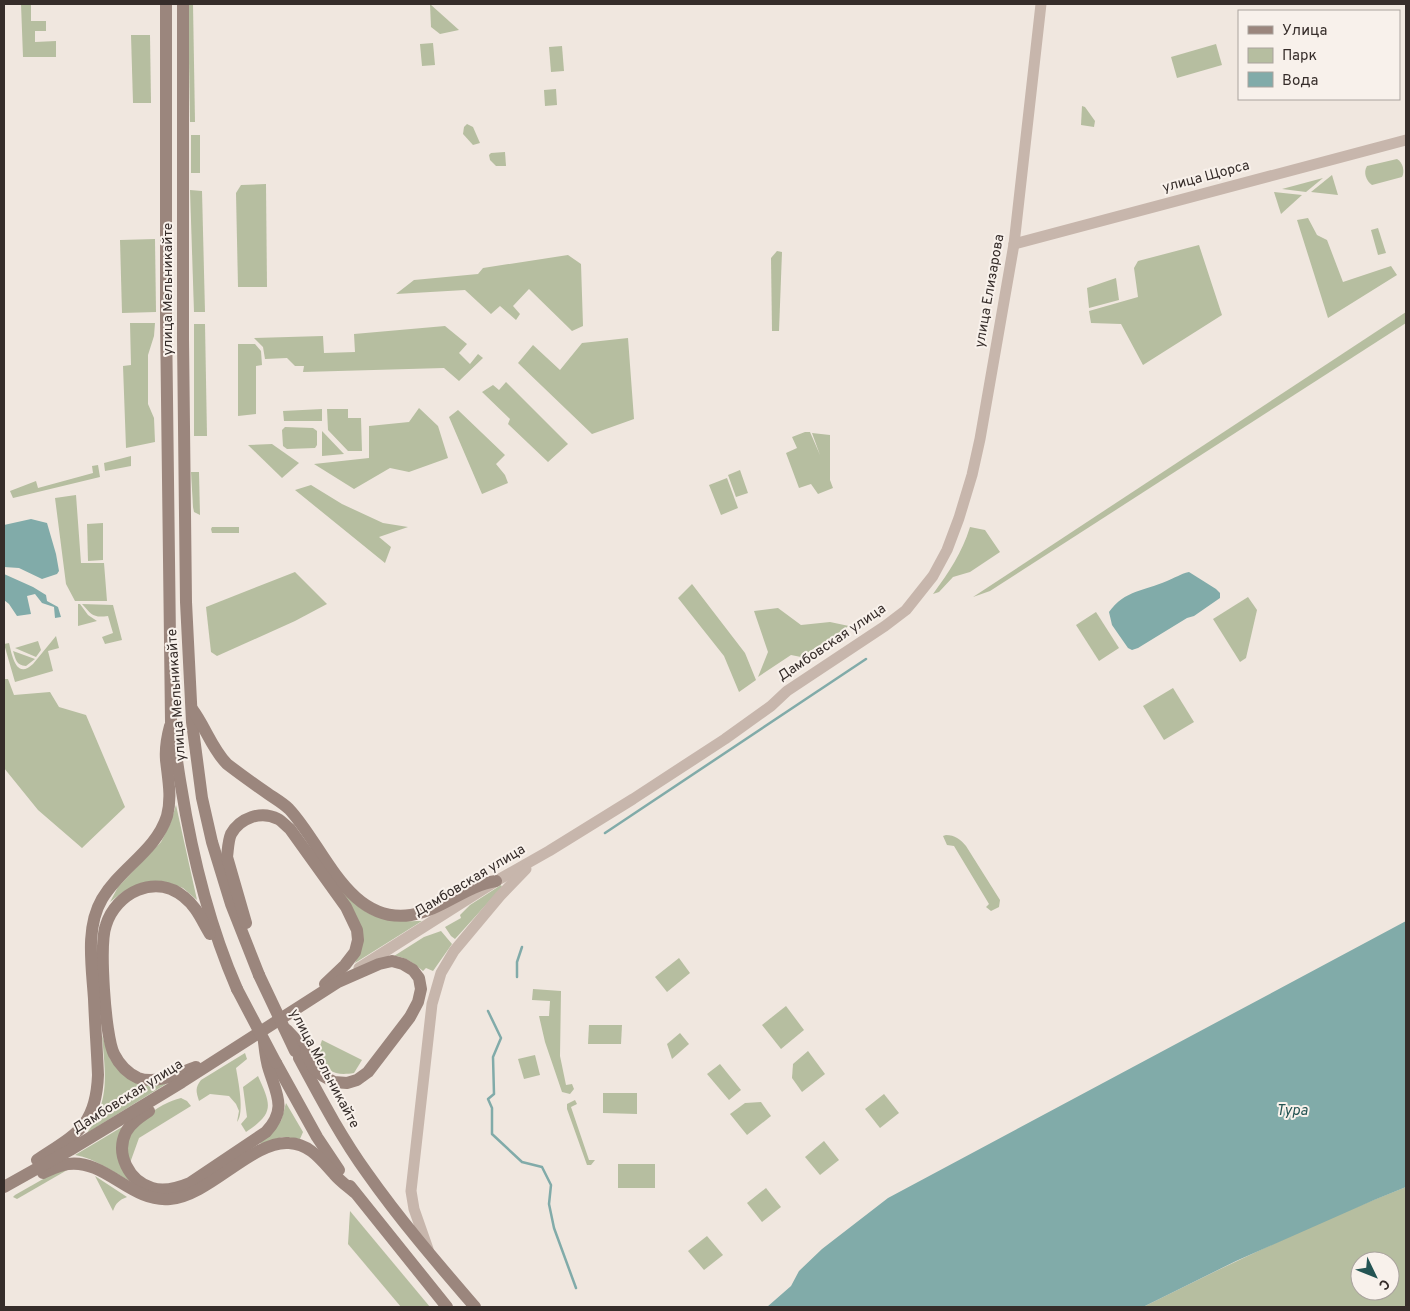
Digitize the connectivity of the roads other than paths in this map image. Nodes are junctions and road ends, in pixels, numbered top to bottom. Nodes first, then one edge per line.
1 (166, 4) edge
2 (183, 4) edge
3 (1041, 4) edge
4 (1406, 140) edge
5 (1014, 244) junction
6 (933, 576) joint
7 (186, 580) junction
8 (169, 581) junction
9 (192, 709) junction
10 (171, 721) junction
11 (541, 856) junction
12 (496, 881) junction
13 (248, 950) junction
14 (221, 952) junction
15 (338, 982) junction
16 (316, 996) junction
17 (298, 1048) junction
18 (213, 1062) junction
19 (272, 1066) junction
20 (170, 1090) junction
21 (8, 1185) edge
22 (354, 1192) junction
23 (430, 1254) junction
24 (447, 1307) edge
25 (475, 1307) edge

1 - 8 main road, улица Мельникайте
2 - 7 main road, улица Мельникайте
3 - 5 street, улица Елизарова
4 - 5 street, улица Щорса
5 - 6 street, улица Елизарова
6 - 11 street, Дамбовская улица
7 - 8 main road
7 - 9 main road, улица Мельникайте
8 - 10 main road, улица Мельникайте
9 - 12 main road
9 - 13 main road, улица Мельникайте
10 - 14 main road, улица Мельникайте
10 - 21 main road
11 - 12 street, Дамбовская улица
11 - 23 street
12 - 15 street, Дамбовская улица
13 - 16 main road
13 - 17 main road, улица Мельникайте, bridge
14 - 18 main road
14 - 19 main road, улица Мельникайте, bridge
15 - 16 main road, Дамбовская улица
15 - 17 main road
16 - 18 main road, Дамбовская улица
17 - 23 main road, улица Мельникайте
18 - 20 main road, Дамбовская улица
19 - 20 main road
19 - 22 main road, улица Мельникайте
20 - 21 main road, Дамбовская улица
21 - 22 main road
22 - 24 main road, улица Мельникайте
23 - 25 main road, улица Мельникайте

